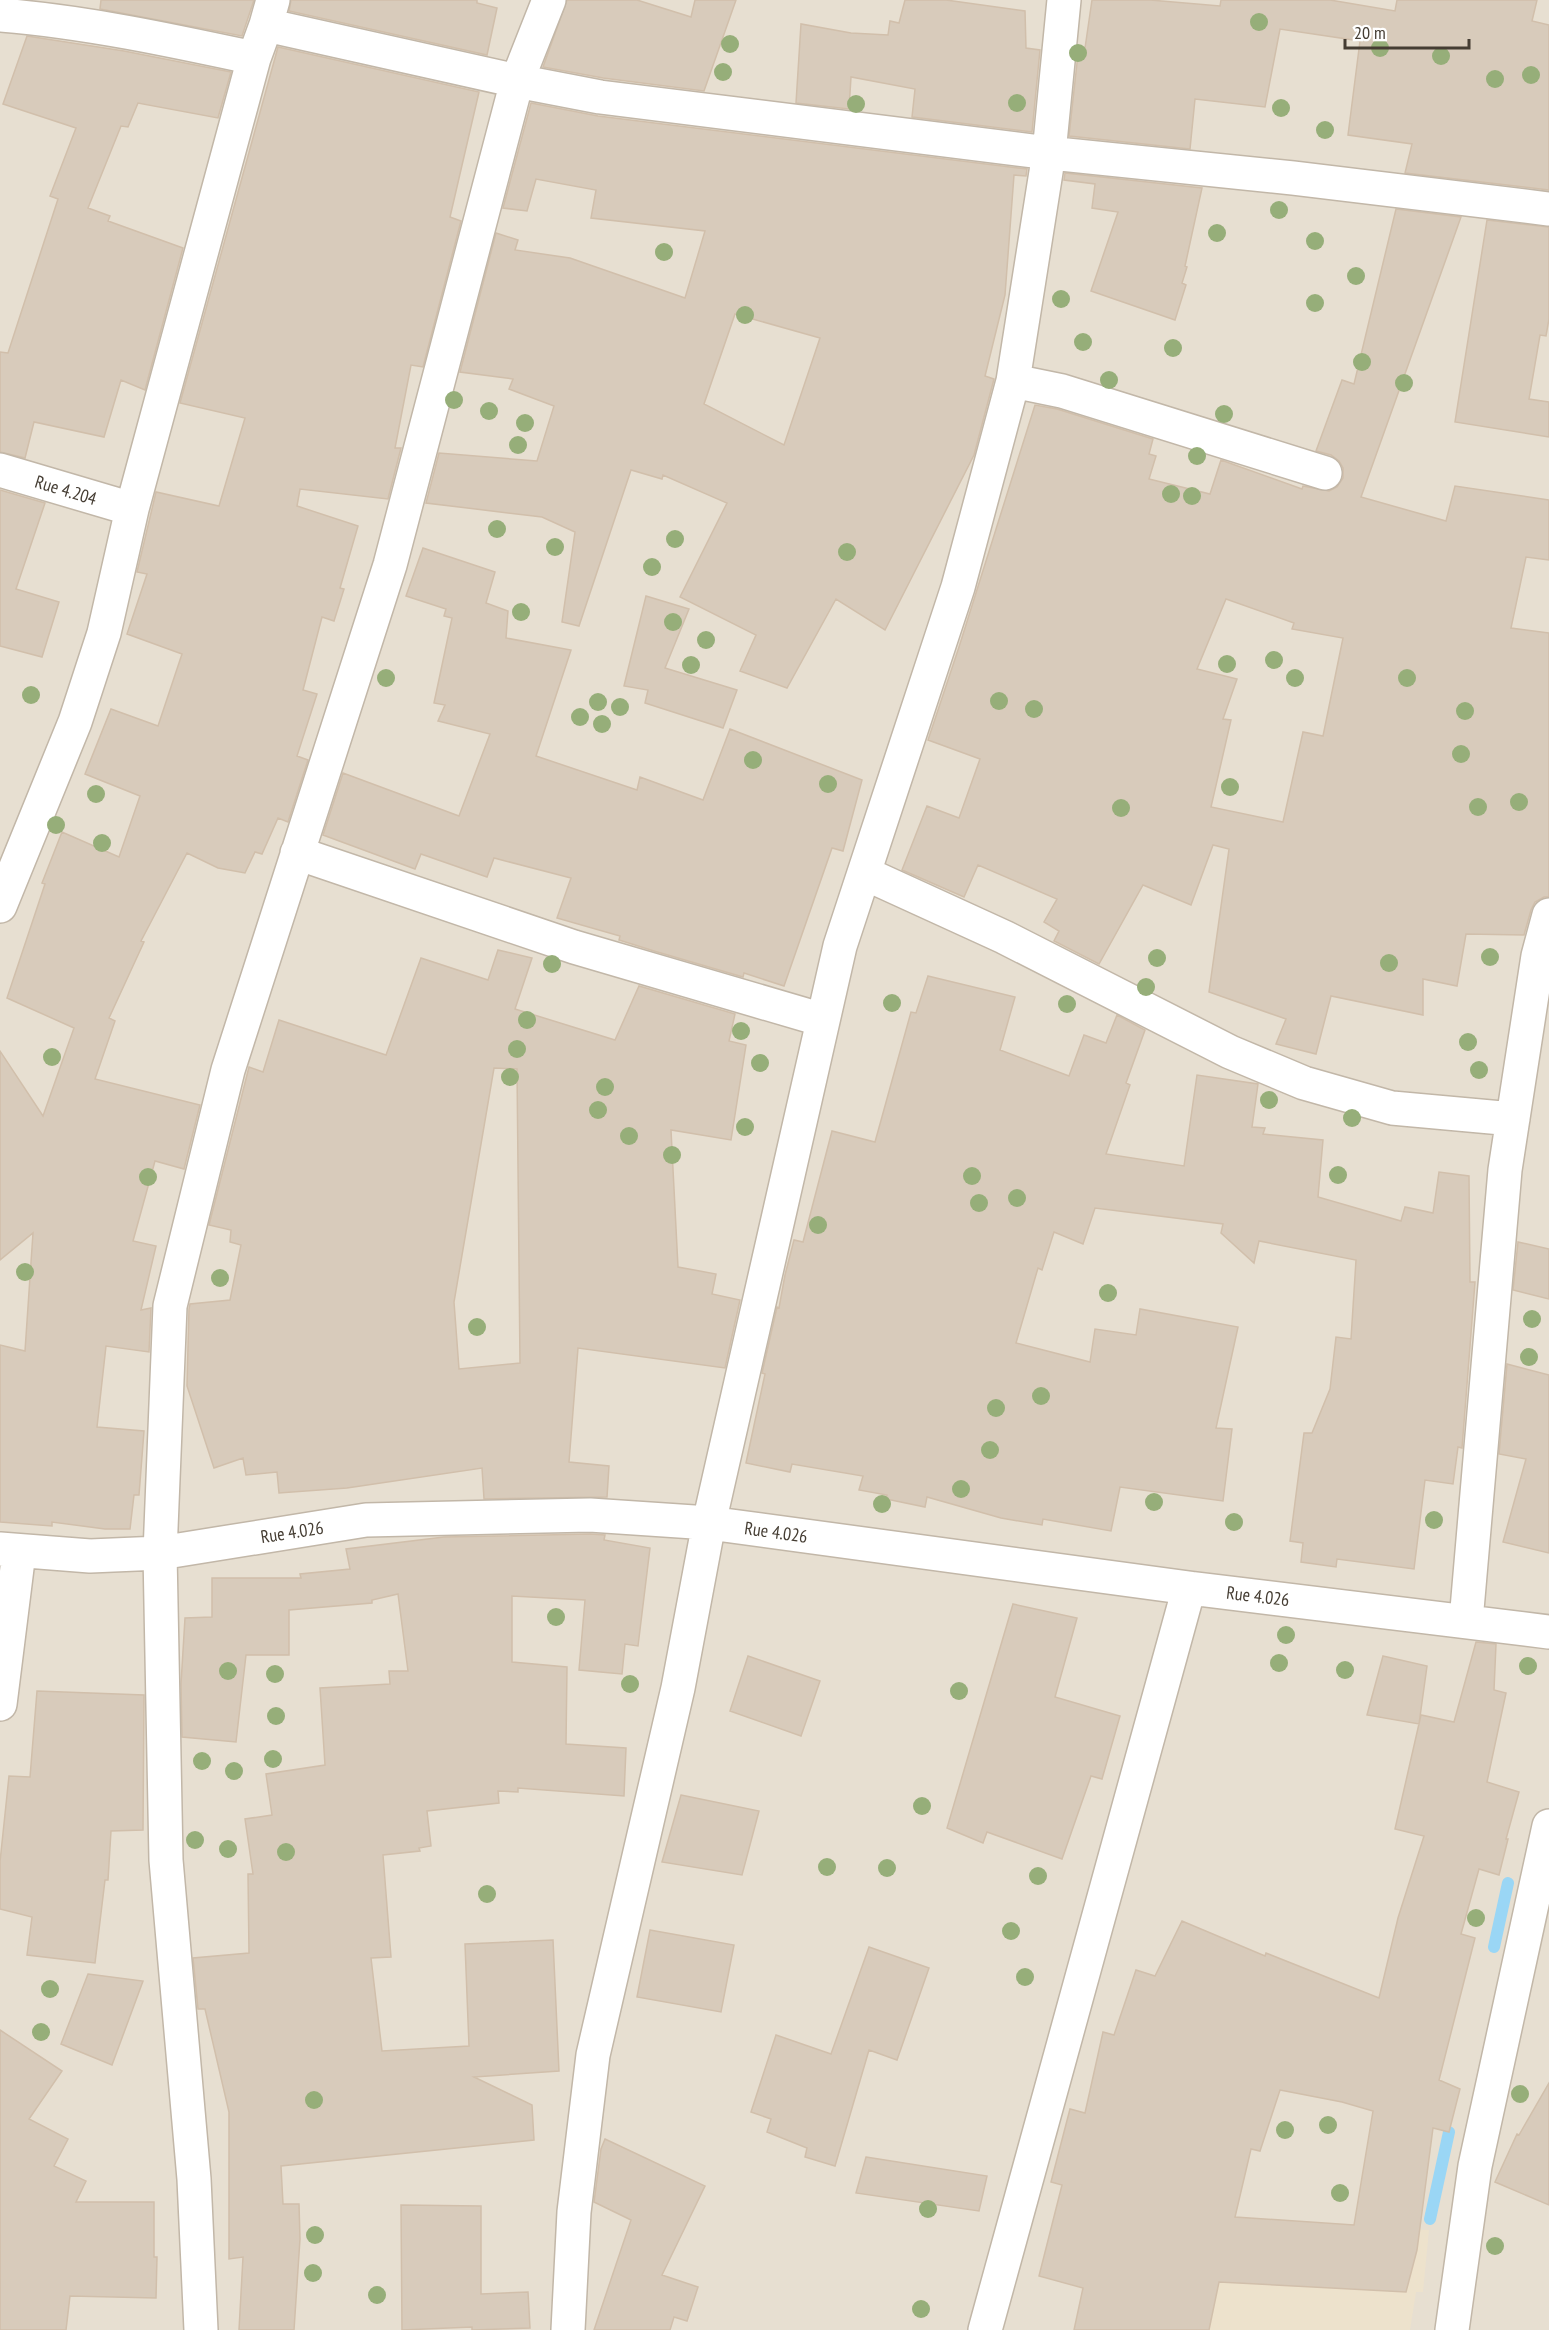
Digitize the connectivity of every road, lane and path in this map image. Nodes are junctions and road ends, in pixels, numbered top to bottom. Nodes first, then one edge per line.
1 (549, 0) edge
2 (1064, 0) edge
3 (269, 12) edge
4 (0, 15) edge
5 (254, 58) junction
6 (517, 81) junction
7 (1049, 153) junction
8 (1549, 209) edge
9 (1013, 381) junction
10 (0, 470) edge
11 (1325, 472) dead end
12 (132, 509) junction
13 (297, 853) junction
14 (864, 873) junction
15 (0, 906) edge
16 (1549, 915) edge
17 (823, 1020) junction
18 (1513, 1119) junction
19 (709, 1523) junction
20 (10, 1551) edge
21 (159, 1553) junction
22 (1189, 1588) junction
23 (1466, 1621) junction
24 (1549, 1632) edge
25 (0, 1704) edge
26 (1549, 1826) edge
27 (201, 2330) edge
28 (568, 2330) edge
29 (985, 2330) edge
30 (1452, 2330) edge

1 - 6 street
2 - 7 street
3 - 5 street
3 - 6 street
4 - 5 street
5 - 12 street
6 - 7 street
6 - 13 street
7 - 8 street
7 - 9 street
9 - 11 street
9 - 14 street
10 - 12 street, Rue 4.204
12 - 15 street
13 - 17 street
13 - 21 street
14 - 17 street
14 - 18 street
16 - 18 street
17 - 19 street
18 - 23 street
19 - 21 street, Rue 4.026
19 - 22 street, Rue 4.026
19 - 28 street
20 - 21 street, Rue 4.026
20 - 25 street
21 - 27 street
22 - 23 street, Rue 4.026
22 - 29 street
23 - 24 street, Rue 4.026
26 - 30 street

